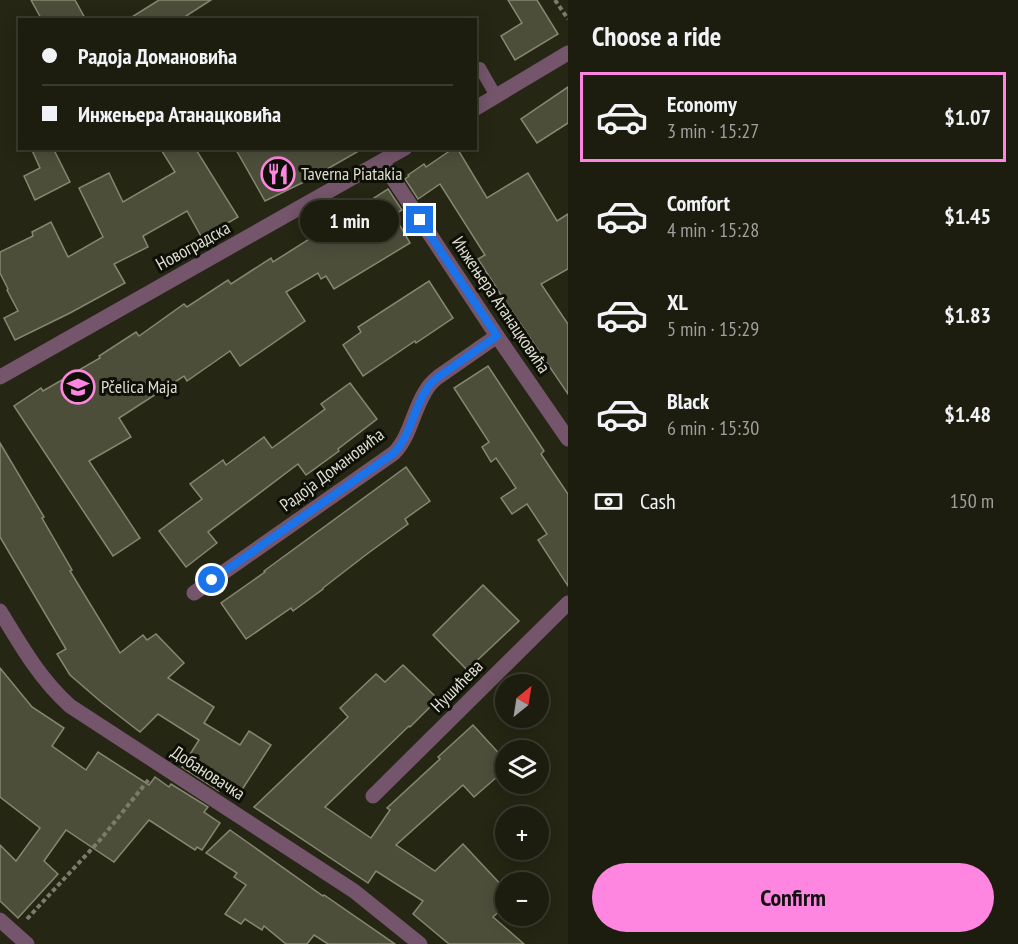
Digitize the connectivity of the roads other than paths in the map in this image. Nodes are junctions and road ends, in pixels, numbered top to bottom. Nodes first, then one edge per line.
1 (568, 53) edge
2 (480, 68) dead end
3 (496, 96) junction
4 (477, 107) edge
5 (402, 150) edge
6 (382, 162) junction
7 (497, 336) junction
8 (0, 377) edge
9 (568, 439) edge
10 (194, 593) dead end
11 (568, 603) edge
12 (0, 611) edge
13 (373, 796) dead end
14 (0, 920) edge
15 (27, 944) edge
16 (420, 944) edge

1 - 3 street
2 - 3 lane
3 - 4 street
5 - 6 street, Новоградска
6 - 7 street, Инжењера Атанацковића
6 - 8 street, Новоградска
7 - 9 street, Инжењера Атанацковића
7 - 10 street, Радоја Домановића
11 - 13 street, Нушићева
12 - 16 street, Добановачка
14 - 15 street

